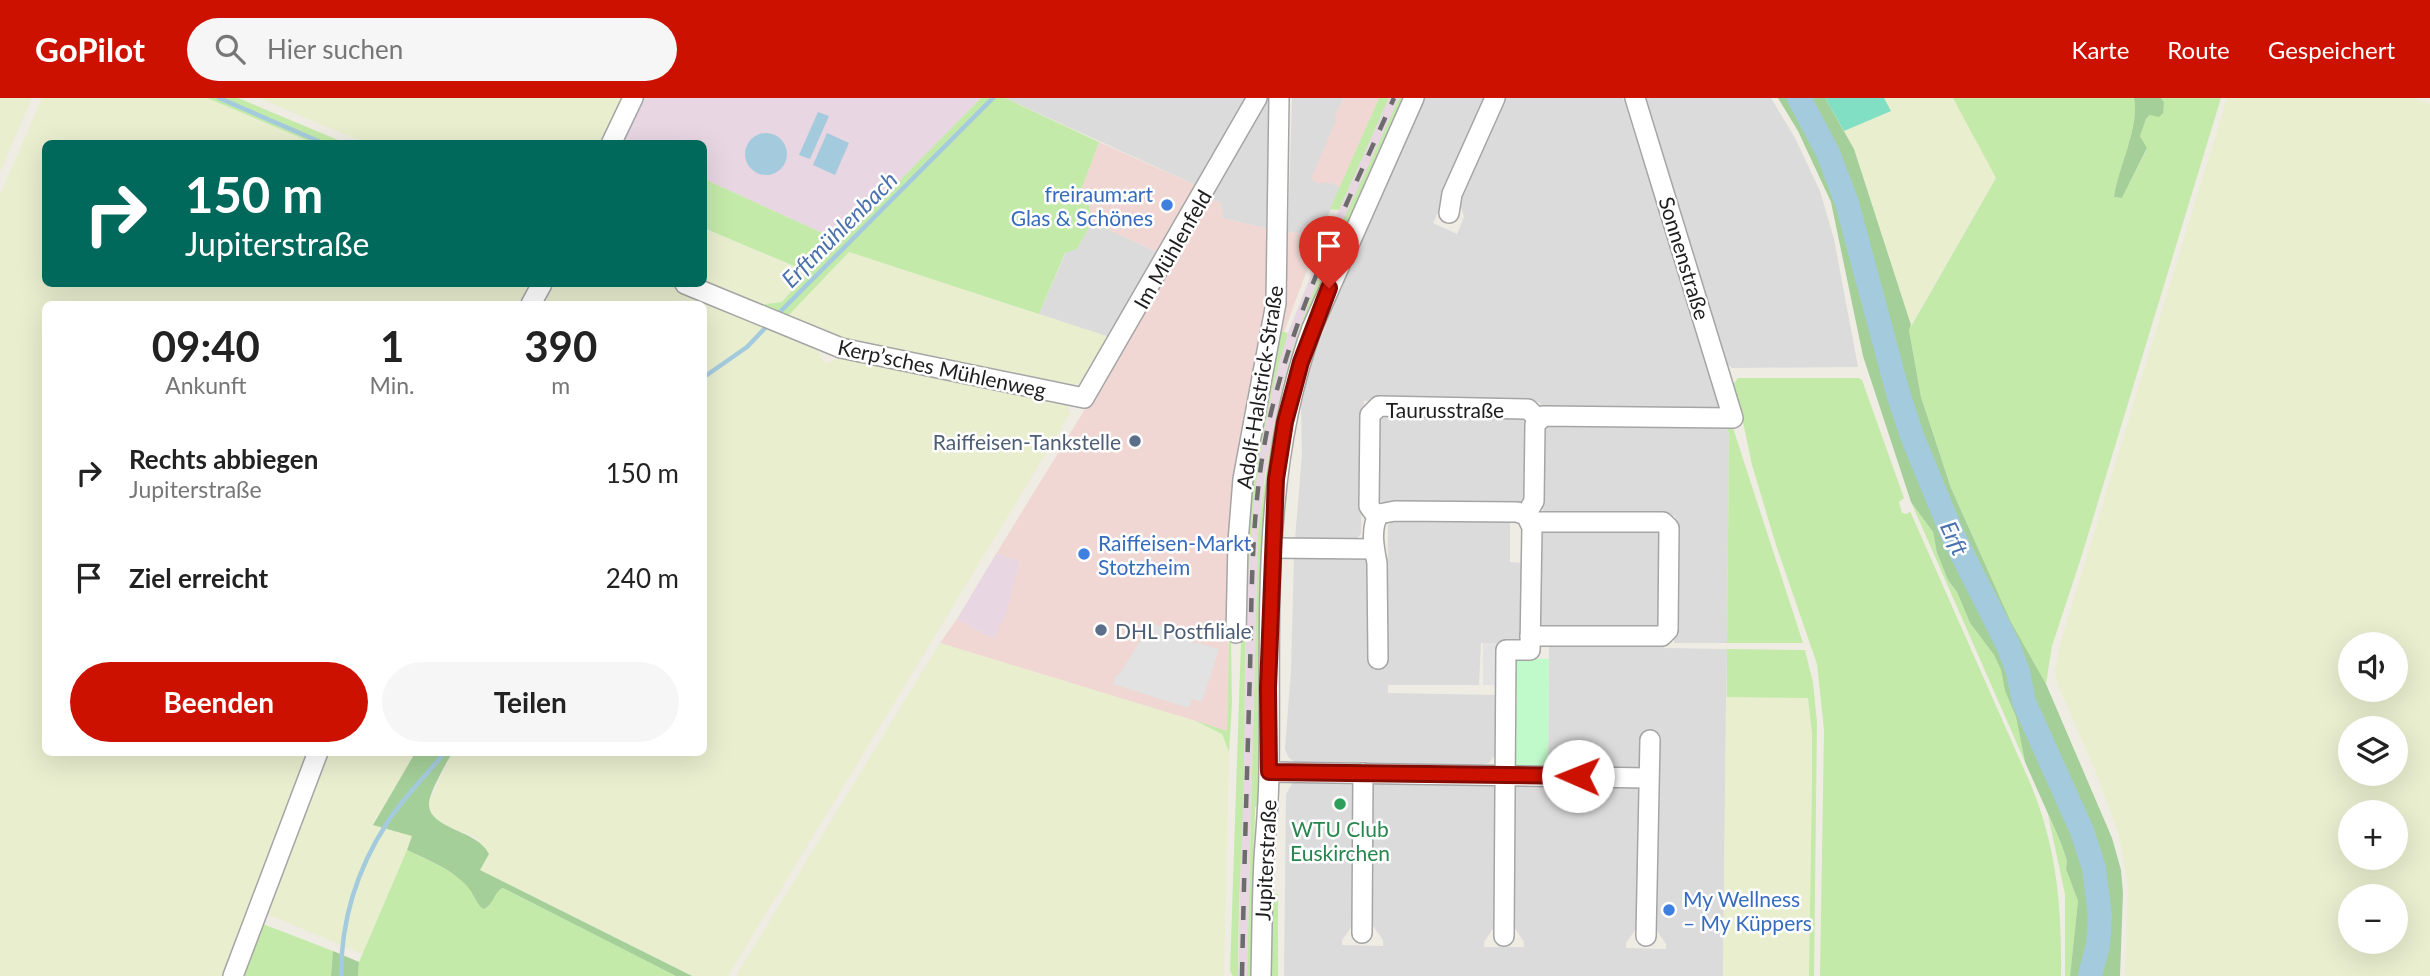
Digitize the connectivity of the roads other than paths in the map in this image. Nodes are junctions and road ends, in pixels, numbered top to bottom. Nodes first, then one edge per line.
1 (633, 98) edge
2 (1257, 98) edge
3 (1279, 98) edge
4 (1414, 98) edge
5 (1495, 98) edge
6 (1635, 98) edge
7 (613, 140) edge
8 (1449, 213) dead end
9 (692, 287) edge
10 (1084, 398) joint
11 (1733, 418) joint
12 (1539, 420) junction
13 (1377, 517) junction
14 (1528, 519) junction
15 (1272, 548) junction
16 (1374, 549) junction
17 (1236, 633) dead end
18 (1530, 636) junction
19 (1378, 659) dead end
20 (1650, 740) dead end
21 (316, 756) edge
22 (1269, 772) junction
23 (1363, 773) junction
24 (1506, 775) junction
25 (1648, 778) junction
26 (1362, 933) dead end
27 (1504, 936) dead end
28 (1646, 936) dead end
29 (233, 976) edge
30 (1261, 976) edge

1 - 7 street
2 - 10 street, Im Mühlenfeld
3 - 17 street, Adolf-Halstrick-Straße
4 - 15 street, Jupiterstraße
5 - 8 street
6 - 11 street, Sonnenstraße
9 - 10 street, Kerp’sches Mühlenweg
11 - 12 street, Taurusstraße
12 - 13 street, Taurusstraße
12 - 14 street, Taurusstraße
13 - 14 street
13 - 16 street, Taurusstraße
14 - 18 street, Taurusstraße
14 - 18 street
15 - 16 street
15 - 22 street, Jupiterstraße
16 - 19 street, Taurusstraße
18 - 24 street
20 - 25 street
21 - 29 street
22 - 23 street
22 - 30 street, Jupiterstraße
23 - 24 street
23 - 26 street
24 - 25 street
24 - 27 street
25 - 28 street

